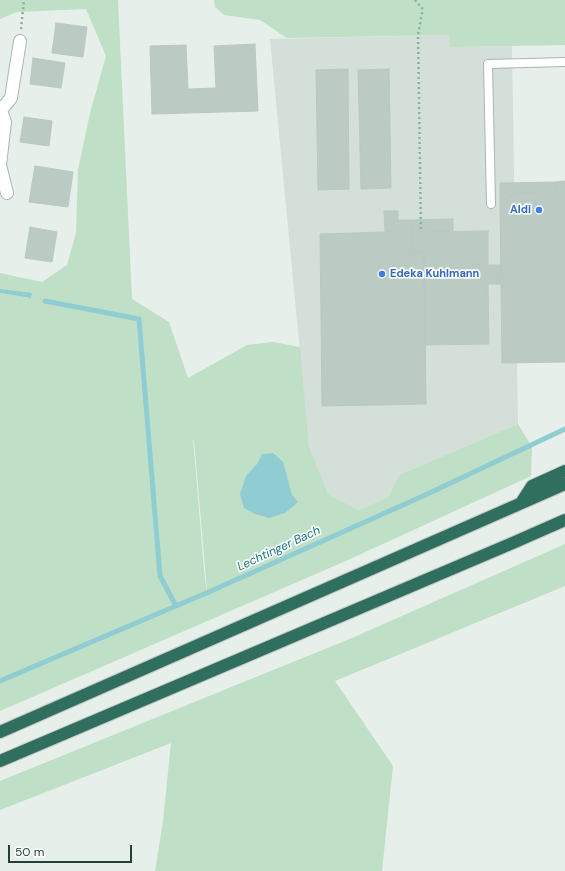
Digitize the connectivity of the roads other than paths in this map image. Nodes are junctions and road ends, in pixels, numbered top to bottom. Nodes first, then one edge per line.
1 (20, 41) road end
2 (565, 62) edge
3 (1, 109) edge
4 (8, 193) dead end
5 (491, 204) dead end
6 (565, 471) edge
7 (565, 484) edge
8 (521, 503) junction
9 (565, 520) edge
10 (0, 732) edge
11 (0, 761) edge

1 - 3 street
2 - 5 lane
3 - 4 street
6 - 8 highway
7 - 8 highway
8 - 10 highway
9 - 11 highway

